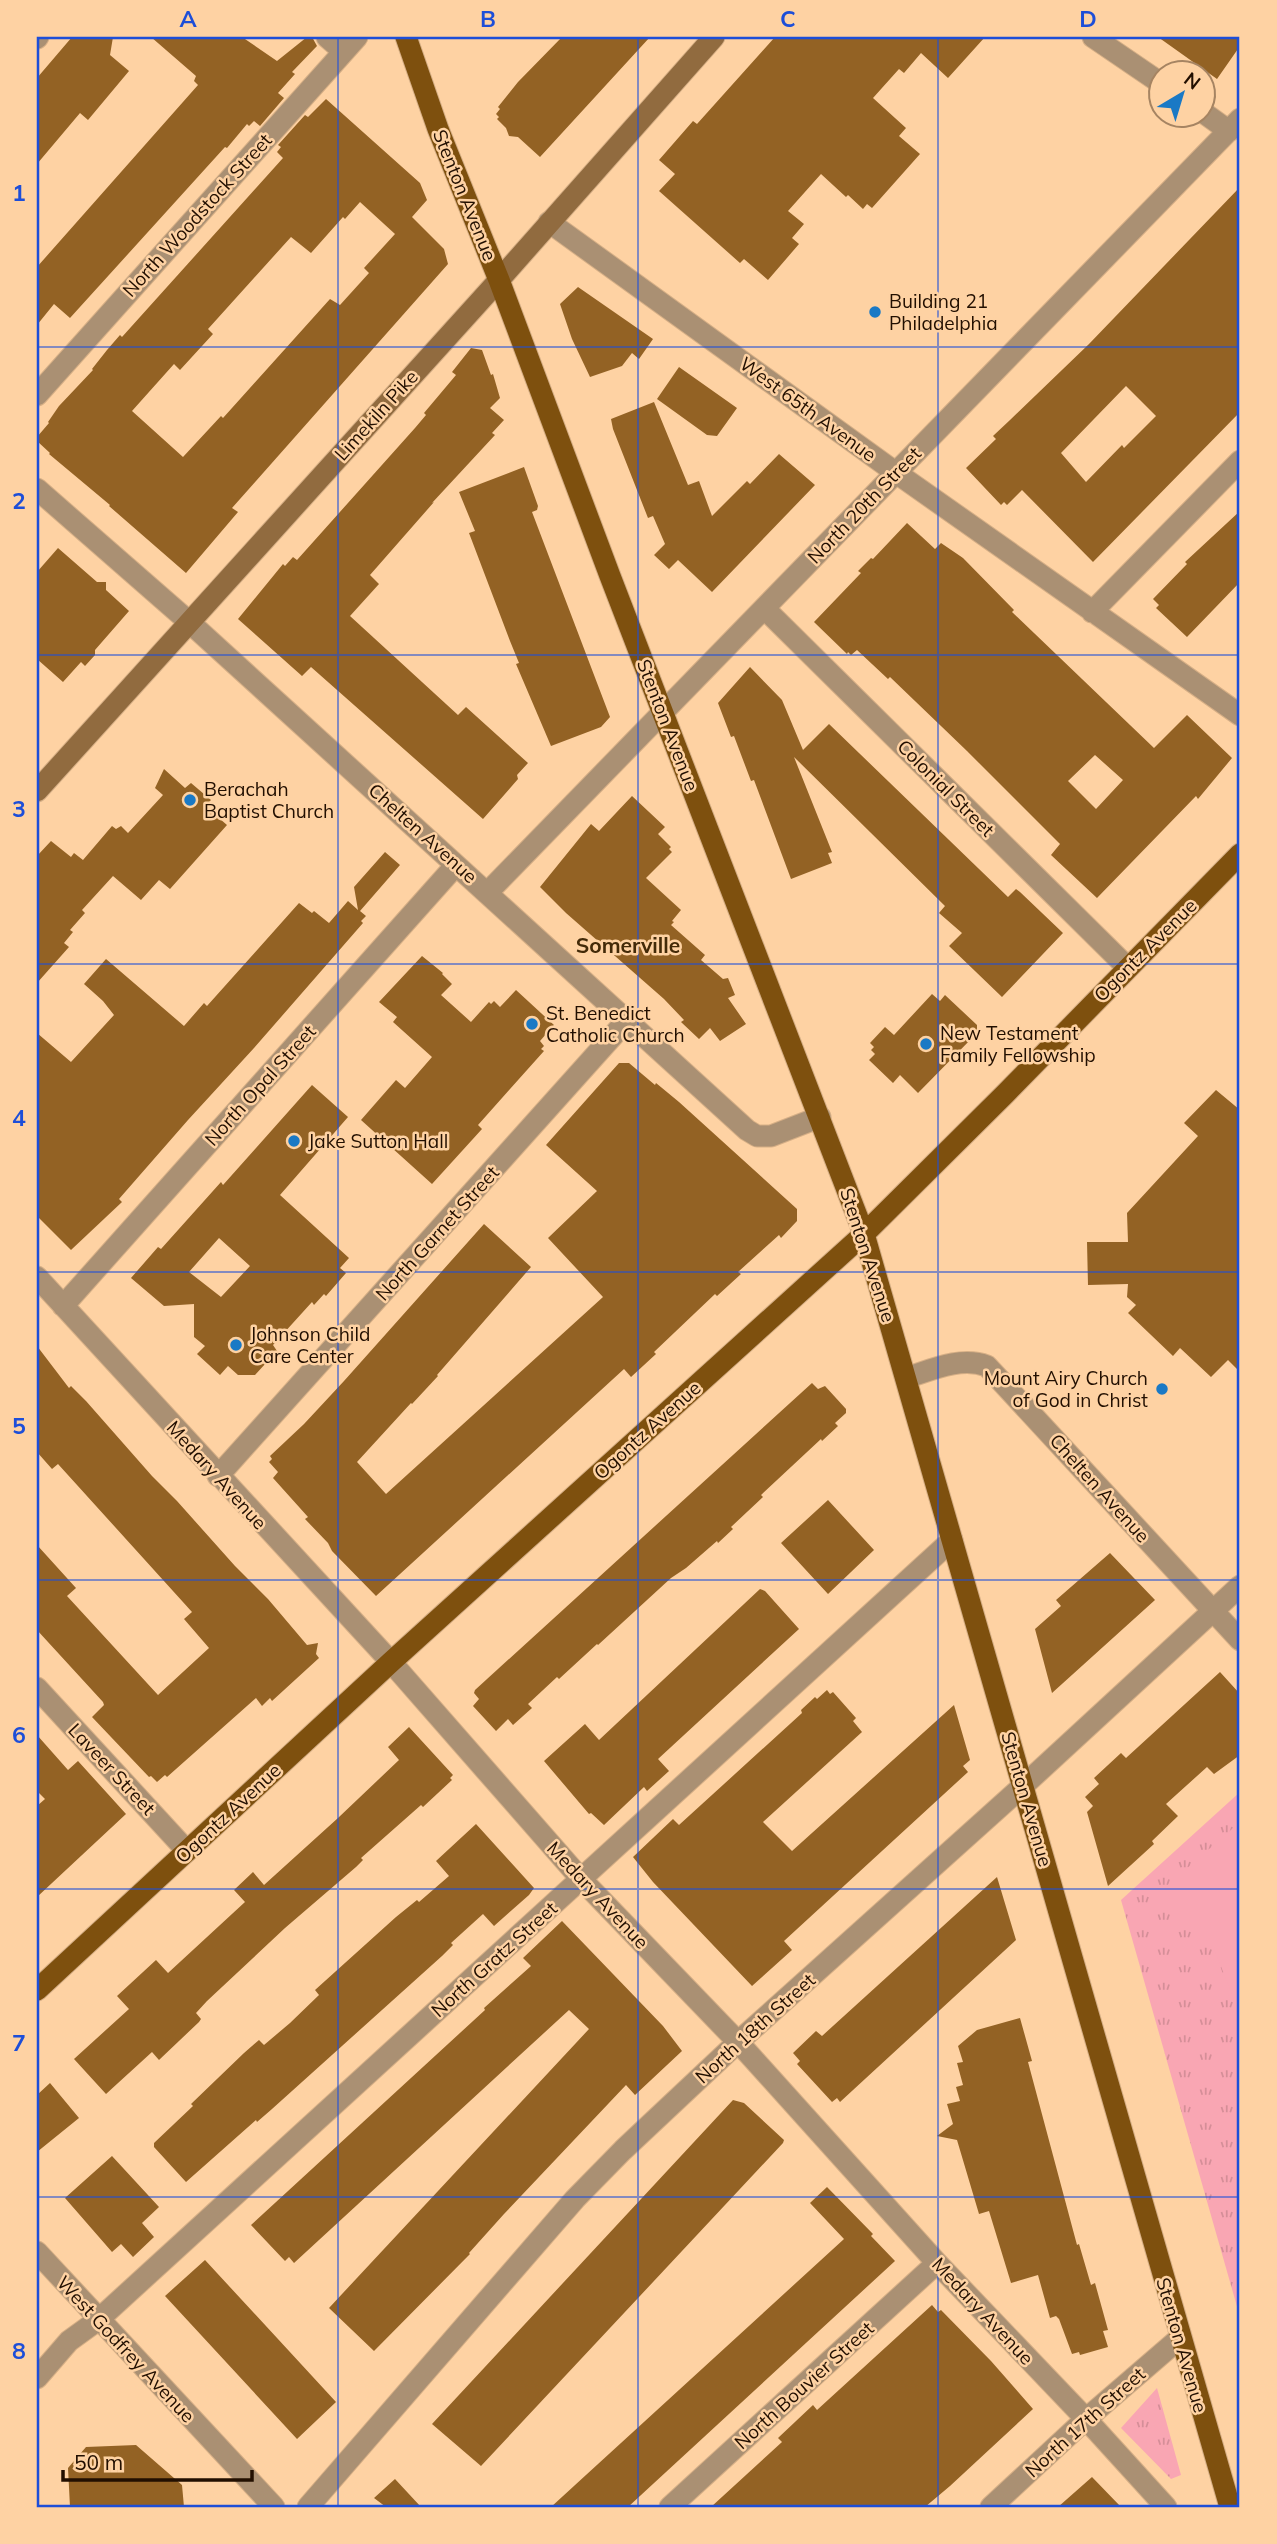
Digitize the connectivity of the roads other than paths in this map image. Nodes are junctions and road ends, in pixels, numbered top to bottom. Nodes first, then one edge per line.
1 (327, 37) edge
2 (406, 37) edge
3 (714, 37) edge
4 (1093, 37) edge
5 (350, 44) edge
6 (1148, 75) edge
7 (1218, 119) edge
8 (1235, 125) edge
9 (550, 222) junction
10 (499, 279) junction
11 (37, 395) edge
12 (1240, 461) edge
13 (895, 472) junction
14 (37, 489) edge
15 (765, 609) junction
16 (1092, 612) junction
17 (188, 621) junction
18 (663, 712) junction
19 (1240, 715) edge
20 (37, 791) edge
21 (1240, 854) edge
22 (456, 864) junction
23 (488, 892) junction
24 (1127, 967) junction
25 (627, 1020) junction
26 (820, 1117) junction
27 (864, 1234) junction
28 (37, 1277) edge
29 (63, 1306) junction
30 (906, 1378) junction
31 (218, 1476) junction
32 (952, 1540) junction
33 (1240, 1587) edge
34 (1213, 1612) junction
35 (1240, 1640) edge
36 (391, 1662) junction
37 (37, 1688) edge
38 (1024, 1785) junction
39 (187, 1851) junction
40 (581, 1879) junction
41 (37, 1990) edge
42 (738, 2042) junction
43 (37, 2252) edge
44 (937, 2263) junction
45 (98, 2320) junction
46 (1180, 2339) junction
47 (37, 2378) edge
48 (1086, 2419) junction
49 (274, 2507) edge
50 (308, 2507) edge
51 (670, 2507) edge
52 (991, 2507) edge
53 (1166, 2507) edge
54 (1230, 2507) edge

1 - 5 street
2 - 10 main road, Stenton Avenue
3 - 9 street, Limekiln Pike
4 - 6 street
5 - 11 street, North Woodstock Street
7 - 8 street
8 - 13 street, North 20th Street
9 - 10 street, Limekiln Pike
9 - 13 street, West 65th Avenue
10 - 17 street, Limekiln Pike
10 - 18 main road, Stenton Avenue
12 - 16 street
13 - 15 street, North 20th Street
13 - 16 street, West 65th Avenue
14 - 17 street, Chelten Avenue
15 - 18 street, North 20th Street
15 - 24 street, Colonial Street
16 - 19 street, West 65th Avenue
17 - 20 street, Limekiln Pike
17 - 22 street, Chelten Avenue
18 - 23 street, North 20th Street
18 - 26 main road, Stenton Avenue
21 - 24 main road, Ogontz Avenue
22 - 23 street, Chelten Avenue
22 - 29 street, North Opal Street
23 - 25 street, Chelten Avenue
24 - 27 main road, Ogontz Avenue
25 - 26 street, Chelten Avenue
25 - 31 street, North Garnet Street
26 - 27 main road, Stenton Avenue
27 - 30 main road, Stenton Avenue
27 - 36 main road, Ogontz Avenue
28 - 29 street, Medary Avenue
29 - 31 street, Medary Avenue
30 - 32 main road, Stenton Avenue
30 - 34 street, Chelten Avenue
31 - 36 street, Medary Avenue
32 - 38 main road, Stenton Avenue
32 - 40 street, North Gratz Street
33 - 34 street, North 18th Street
34 - 35 street, Chelten Avenue
34 - 38 street, North 18th Street
36 - 39 main road, Ogontz Avenue
36 - 40 street, Medary Avenue
37 - 39 street, Laveer Street
38 - 42 street, North 18th Street
38 - 46 main road, Stenton Avenue
39 - 41 main road, Ogontz Avenue
40 - 42 street, Medary Avenue
40 - 45 street, North Gratz Street
42 - 44 street, Medary Avenue
42 - 50 street, North 18th Street
43 - 45 street, West Godfrey Avenue
44 - 48 street, Medary Avenue
44 - 51 street, North Bouvier Street
45 - 47 street, North Gratz Street
45 - 49 street, West Godfrey Avenue
46 - 48 street, North 17th Street
46 - 54 main road, Stenton Avenue
48 - 52 street, North 17th Street
48 - 53 street, Medary Avenue

